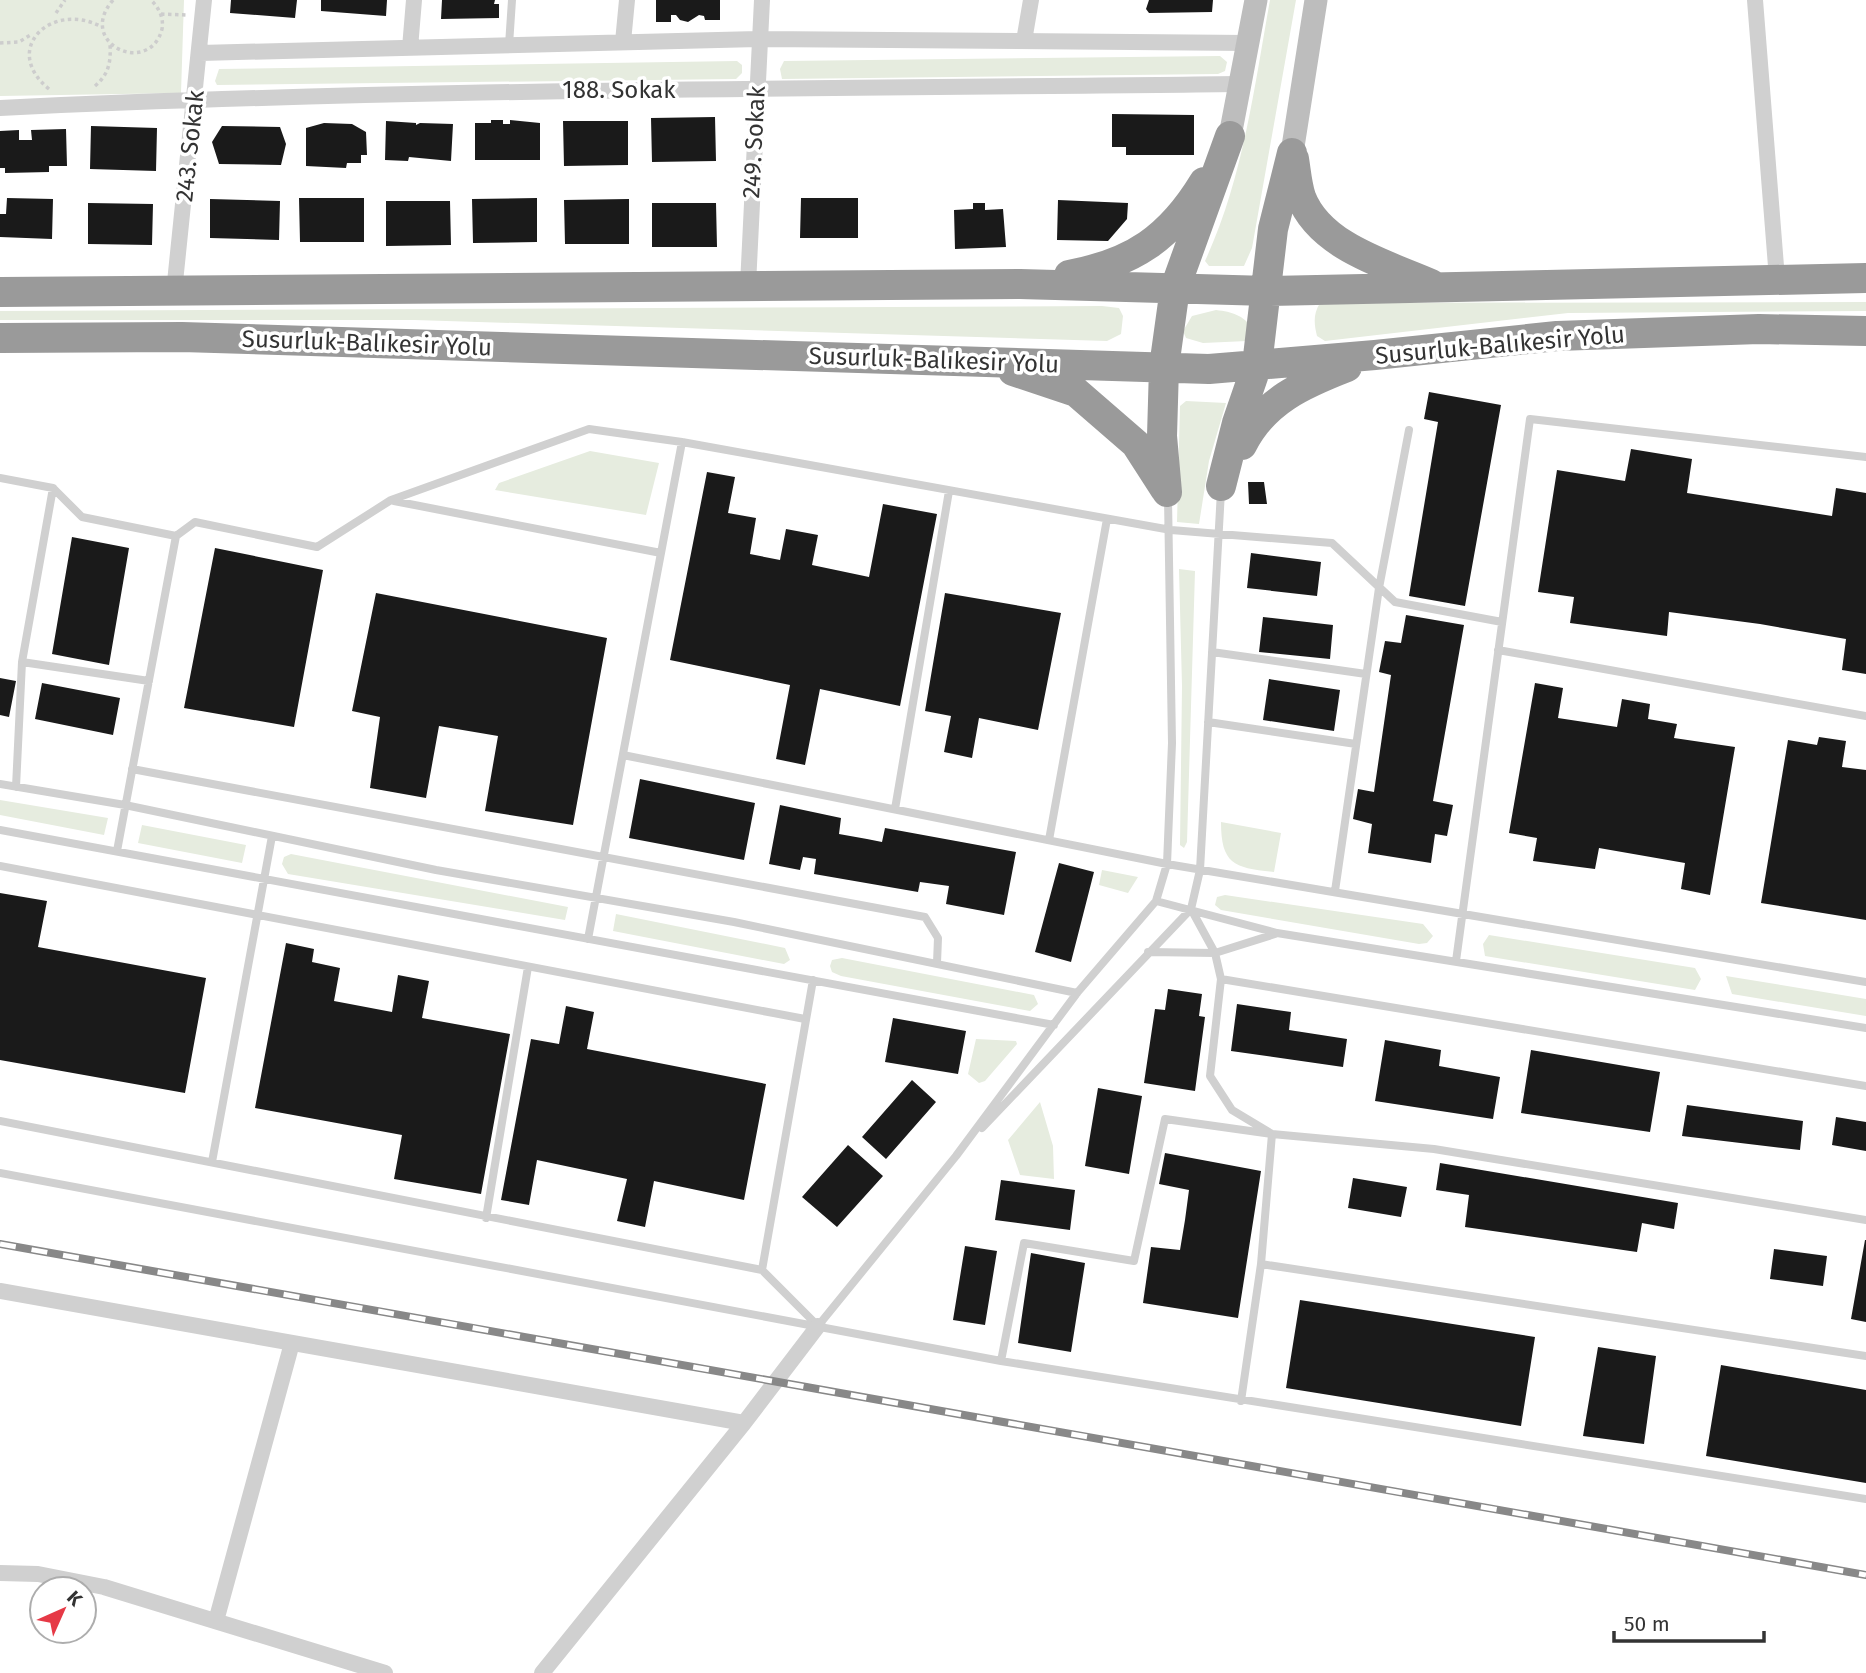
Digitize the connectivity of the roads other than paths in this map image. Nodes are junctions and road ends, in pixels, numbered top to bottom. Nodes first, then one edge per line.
1 (414, 0) edge
2 (512, 0) edge
3 (627, 0) edge
4 (762, 0) edge
5 (1031, 0) edge
6 (1256, 0) edge
7 (1316, 0) edge
8 (1755, 0) edge
9 (203, 8) edge
10 (758, 39) junction
11 (1024, 41) junction
12 (623, 42) junction
13 (1248, 43) junction
14 (509, 45) junction
15 (410, 48) junction
16 (200, 53) junction
17 (1239, 84) junction
18 (756, 90) junction
19 (196, 99) junction
20 (0, 108) edge
21 (1230, 136) junction
22 (1292, 153) junction
23 (1866, 278) edge
24 (1777, 279) junction
25 (1020, 284) junction
26 (748, 285) junction
27 (1175, 288) junction
28 (1437, 288) junction
29 (1268, 291) junction
30 (0, 292) edge
31 (174, 292) junction
32 (1866, 331) edge
33 (0, 338) edge
34 (1375, 355) junction
35 (982, 361) junction
36 (1257, 365) junction
37 (1164, 367) junction
38 (1409, 430) dead end
39 (682, 442) junction
40 (1866, 457) edge
41 (0, 478) edge
42 (1221, 486) junction
43 (53, 488) junction
44 (949, 491) junction
45 (1167, 492) junction
46 (391, 500) junction
47 (1107, 519) junction
48 (1171, 530) junction
49 (1220, 535) junction
50 (176, 536) junction
51 (661, 553) junction
52 (1379, 588) junction
53 (1502, 622) junction
54 (1498, 650) junction
55 (1212, 652) junction
56 (22, 662) junction
57 (1366, 674) junction
58 (149, 681) junction
59 (1866, 716) edge
60 (1208, 722) junction
61 (1356, 744) junction
62 (623, 755) junction
63 (132, 769) junction
64 (0, 784) edge
65 (16, 787) junction
66 (125, 805) junction
67 (895, 809) junction
68 (0, 830) edge
69 (272, 836) junction
70 (1049, 840) junction
71 (117, 851) junction
72 (603, 858) junction
73 (1167, 864) junction
74 (0, 866) edge
75 (1200, 870) junction
76 (264, 879) junction
77 (1335, 891) junction
78 (596, 896) junction
79 (1156, 901) junction
80 (1191, 909) junction
81 (257, 915) junction
82 (1462, 916) junction
83 (1278, 933) junction
84 (588, 939) junction
85 (1148, 952) junction
86 (1215, 953) junction
87 (1456, 961) junction
88 (937, 963) junction
89 (528, 967) junction
90 (1221, 979) junction
91 (813, 980) junction
92 (1866, 982) edge
93 (1077, 993) junction
94 (806, 1019) junction
95 (1054, 1025) junction
96 (1866, 1028) edge
97 (1866, 1086) edge
98 (0, 1121) edge
99 (1272, 1133) junction
100 (956, 1156) junction
101 (212, 1162) junction
102 (0, 1173) edge
103 (486, 1218) junction
104 (1866, 1220) edge
105 (1261, 1264) junction
106 (761, 1270) junction
107 (0, 1291) edge
108 (818, 1326) junction
109 (292, 1343) junction
110 (1866, 1356) edge
111 (1001, 1361) junction
112 (1241, 1401) junction
113 (744, 1423) junction
114 (1866, 1499) edge
115 (0, 1573) edge
116 (216, 1621) junction
117 (385, 1673) edge
118 (542, 1673) edge

1 - 15 street
2 - 14 lane
3 - 12 street
4 - 10 street, 249. Sokak
5 - 11 street
6 - 13 main road
7 - 22 main road
8 - 24 street
9 - 16 street, 243. Sokak
10 - 11 street, 188. Sokak
10 - 12 street, 188. Sokak
10 - 18 street, 249. Sokak
11 - 13 street, 188. Sokak
12 - 14 street, 188. Sokak
13 - 17 main road
14 - 15 street, 188. Sokak
15 - 16 street, 188. Sokak
16 - 19 street, 243. Sokak
17 - 18 street, 188. Sokak
17 - 21 main road
18 - 19 street, 188. Sokak
18 - 26 street, 249. Sokak
19 - 20 street, 188. Sokak
19 - 31 street, 243. Sokak
21 - 25 highway
21 - 27 highway
22 - 28 highway
22 - 29 highway
23 - 24 highway, Susurluk-Balıkesir Yolu
24 - 28 highway, Susurluk-Balıkesir Yolu
25 - 26 highway, Susurluk-Balıkesir Yolu
25 - 27 highway, Susurluk-Balıkesir Yolu
26 - 31 highway, Susurluk-Balıkesir Yolu
27 - 29 highway, Susurluk-Balıkesir Yolu
27 - 37 highway
28 - 29 highway, Susurluk-Balıkesir Yolu
29 - 36 highway
30 - 31 highway, Susurluk-Balıkesir Yolu
32 - 34 highway, Susurluk-Balıkesir Yolu
33 - 35 highway, Susurluk-Balıkesir Yolu
34 - 36 highway, Susurluk-Balıkesir Yolu
34 - 42 highway
35 - 37 highway, Susurluk-Balıkesir Yolu
35 - 45 highway
36 - 37 highway, Susurluk-Balıkesir Yolu
36 - 42 highway
37 - 45 highway
38 - 52 lane
39 - 44 lane
39 - 46 lane
39 - 51 lane
40 - 53 lane
41 - 43 lane
42 - 49 lane
43 - 50 lane
43 - 56 lane
44 - 47 lane
44 - 67 lane
45 - 48 lane
46 - 50 lane
46 - 51 lane
47 - 48 lane
47 - 70 lane
48 - 49 lane
48 - 73 lane
49 - 52 lane
49 - 55 lane
50 - 58 lane
51 - 62 lane
52 - 53 lane
52 - 57 lane
53 - 54 lane
54 - 59 lane
54 - 82 lane
55 - 57 lane
55 - 60 lane
56 - 58 lane
56 - 65 lane
57 - 61 lane
58 - 63 lane
60 - 61 lane
60 - 75 lane
61 - 77 lane
62 - 67 lane
62 - 72 lane
63 - 66 lane
63 - 72 lane
64 - 65 lane
65 - 66 lane
66 - 69 lane
66 - 71 lane
67 - 70 lane
68 - 71 lane
69 - 76 lane
69 - 78 lane
70 - 73 lane
71 - 76 lane
72 - 78 lane
72 - 88 lane
73 - 75 lane
73 - 79 lane
74 - 81 lane
75 - 77 lane
75 - 80 lane
76 - 81 lane
76 - 84 lane
77 - 82 lane
78 - 84 lane
78 - 88 lane
79 - 80 lane
79 - 93 lane
80 - 83 lane
80 - 85 lane
80 - 86 lane
81 - 89 lane
81 - 101 lane
82 - 87 lane
82 - 92 lane
83 - 86 lane
83 - 87 lane
84 - 91 lane
85 - 86 lane
85 - 100 lane
86 - 90 lane
87 - 96 lane
88 - 93 lane
89 - 94 lane
89 - 103 lane
90 - 97 lane
90 - 99 lane
91 - 94 lane
91 - 95 lane
93 - 95 lane
94 - 106 lane
95 - 100 lane
98 - 101 lane
99 - 104 lane
99 - 105 lane
99 - 111 lane
100 - 108 lane
101 - 103 lane
102 - 108 lane
103 - 106 lane
105 - 110 lane
105 - 112 lane
106 - 108 lane
107 - 109 street
108 - 111 lane
108 - 113 street
109 - 113 street
109 - 116 street
111 - 112 lane
112 - 114 lane
113 - 118 street
115 - 116 street
116 - 117 street

